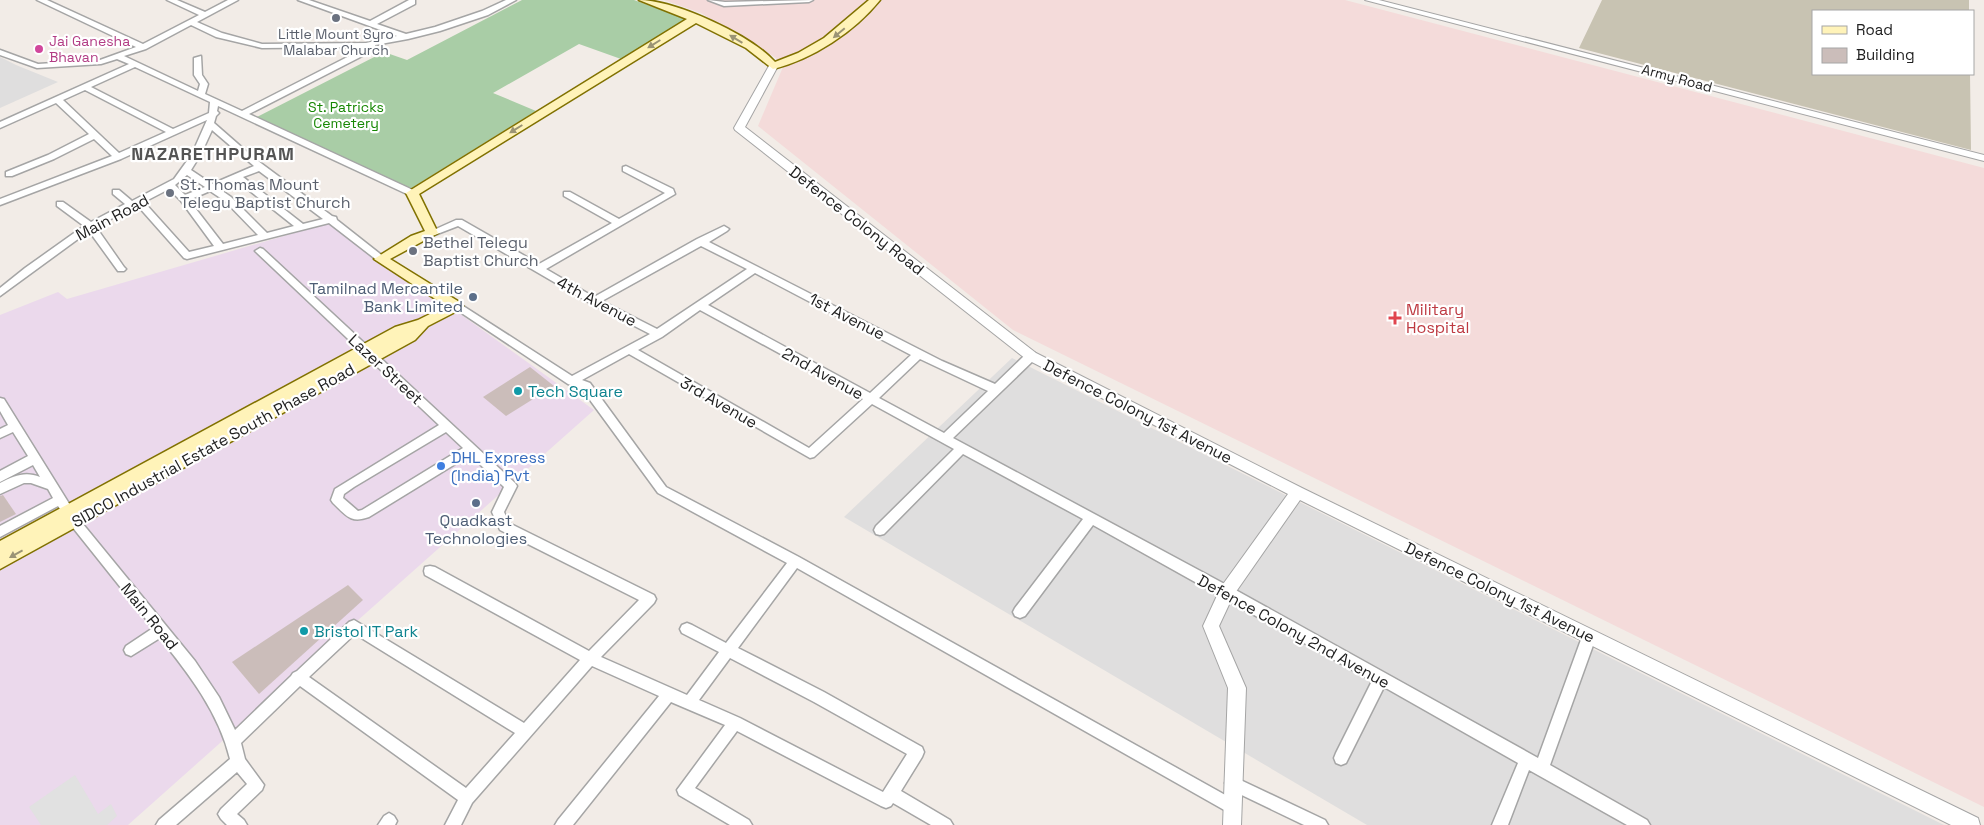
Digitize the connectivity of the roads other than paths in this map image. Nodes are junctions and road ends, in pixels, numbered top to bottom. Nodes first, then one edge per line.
1 (41, 0) edge
2 (171, 0) edge
3 (234, 0) edge
4 (302, 0) edge
5 (512, 0) edge
6 (644, 0) edge
7 (809, 0) edge
8 (875, 0) edge
9 (1369, 0) edge
10 (714, 1) edge
11 (771, 1) edge
12 (412, 2) dead end
13 (707, 8) dead end
14 (205, 15) junction
15 (696, 18) junction
16 (192, 23) junction
17 (371, 24) junction
18 (408, 37) junction
19 (378, 44) junction
20 (144, 47) junction
21 (0, 52) edge
22 (119, 57) junction
23 (198, 58) dead end
24 (136, 64) junction
25 (773, 66) junction
26 (85, 87) junction
27 (201, 94) junction
28 (57, 99) junction
29 (214, 100) junction
30 (215, 113) junction
31 (243, 114) junction
32 (210, 124) junction
33 (0, 125) edge
34 (173, 132) junction
35 (94, 135) junction
36 (118, 157) junction
37 (1984, 158) edge
38 (260, 167) junction
39 (626, 168) dead end
40 (187, 171) junction
41 (9, 174) dead end
42 (237, 177) junction
43 (172, 186) junction
44 (212, 187) junction
45 (116, 192) dead end
46 (412, 193) junction
47 (567, 194) dead end
48 (184, 199) junction
49 (0, 202) edge
50 (60, 204) dead end
51 (136, 204) junction
52 (332, 220) junction
53 (620, 222) junction
54 (90, 226) junction
55 (301, 227) junction
56 (724, 230) dead end
57 (432, 233) junction
58 (265, 236) junction
59 (700, 241) junction
60 (221, 248) junction
61 (260, 251) dead end
62 (381, 259) junction
63 (754, 268) junction
64 (121, 269) dead end
65 (538, 269) junction
66 (1, 292) edge
67 (594, 301) junction
68 (456, 306) junction
69 (702, 306) junction
70 (658, 334) junction
71 (628, 349) junction
72 (368, 354) junction
73 (919, 354) junction
74 (1031, 356) junction
75 (572, 381) junction
76 (995, 389) junction
77 (869, 399) junction
78 (0, 402) edge
79 (15, 426) junction
80 (446, 426) junction
81 (0, 434) edge
82 (945, 439) junction
83 (963, 447) junction
84 (471, 449) junction
85 (35, 458) junction
86 (0, 478) edge
87 (52, 485) junction
88 (0, 489) edge
89 (1297, 492) junction
90 (68, 510) junction
91 (1090, 519) junction
92 (880, 530) dead end
93 (0, 532) edge
94 (0, 549) edge
95 (796, 561) junction
96 (0, 562) edge
97 (430, 572) dead end
98 (1227, 592) junction
99 (1020, 612) dead end
100 (687, 629) dead end
101 (161, 630) junction
102 (1589, 637) junction
103 (131, 650) dead end
104 (729, 650) junction
105 (590, 659) junction
106 (298, 677) junction
107 (1380, 680) junction
108 (669, 694) junction
109 (689, 703) junction
110 (735, 723) junction
111 (525, 731) junction
112 (233, 741) junction
113 (1341, 758) dead end
114 (1526, 760) junction
115 (238, 762) junction
116 (1541, 769) junction
117 (1232, 783) junction
118 (891, 793) junction
119 (467, 798) junction
120 (1231, 806) junction
121 (164, 825) edge
122 (239, 825) edge
123 (454, 825) edge
124 (563, 825) edge
125 (744, 825) edge
126 (945, 825) edge
127 (1232, 825) edge
128 (1320, 825) edge
129 (1500, 825) edge
130 (1642, 825) edge
131 (1971, 825) edge

1 - 20 street
2 - 14 street
3 - 14 street
4 - 17 street
5 - 18 street
6 - 15 main road
7 - 11 street
8 -> 25 main road
9 - 37 street, Army Road
10 - 11 street
10 - 13 street
12 - 17 street
14 - 16 street
25 -> 15 main road
15 -> 46 main road
16 - 19 street
16 - 20 street
17 - 18 street
18 - 19 street
19 - 31 street
20 - 22 street
21 - 22 street
22 - 24 street
23 - 27 street
24 - 26 street
24 - 27 street
25 - 74 street, Defence Colony Road
26 - 28 street
26 - 34 street
27 - 29 street
28 - 33 street
28 - 35 street
29 - 30 street, Main Road
29 - 31 street
30 - 32 street, Main Road
30 - 34 street
31 - 46 street
32 - 38 street
32 - 40 street, Main Road
34 - 36 street
35 - 36 street
35 - 41 street
36 - 49 street
38 - 42 street
38 - 52 street
39 - 53 street
40 - 43 street, Main Road
40 - 44 street
42 - 44 street
42 - 55 street
43 - 48 street
43 - 51 street, Main Road
44 - 48 street
44 - 58 street
45 - 51 street
46 - 57 main road
47 - 53 street
48 - 60 street
50 - 54 street
51 - 54 street, Main Road
51 - 60 street
52 - 55 street
52 - 62 street
53 - 65 street
54 - 64 street
54 - 66 street, Main Road
55 - 58 street
56 - 59 street
57 - 62 main road
57 - 65 street, 4th Avenue
58 - 60 street
59 - 63 street, 1st Avenue
59 - 67 street
61 - 72 street, Lazer Street
62 - 68 main road
63 - 69 street
63 - 73 street, 1st Avenue
65 - 67 street, 4th Avenue
67 - 70 street, 4th Avenue
68 - 72 main road, SIDCO Industrial Estate South Phase Road
68 - 75 street
69 - 70 street
69 - 77 street, 2nd Avenue
70 - 71 street
71 - 75 street
71 - 77 street, 3rd Avenue
72 - 80 street, Lazer Street
72 - 90 main road, SIDCO Industrial Estate South Phase Road
73 - 76 street, 1st Avenue
73 - 77 street
74 - 76 street
74 - 89 street, Defence Colony 1st Avenue
75 - 95 street
76 - 82 street
77 - 82 street, 2nd Avenue
78 - 79 street, Main Road
79 - 81 street
79 - 85 street, Main Road
80 - 84 street, Lazer Street
80 - 84 street
82 - 83 street, Defence Colony 2nd Avenue
83 - 91 street, Defence Colony 2nd Avenue
83 - 92 street
84 - 105 street, Lazer Street
85 - 86 street
85 - 87 street, Main Road
87 - 88 street
87 - 90 street, Main Road
89 - 98 street
89 - 102 street, Defence Colony 1st Avenue
90 - 93 street
90 - 94 main road, SIDCO Industrial Estate South Phase Road
90 -> 96 main road, SIDCO Industrial Estate South Phase Road
90 - 101 street, Main Road
91 - 98 street, Defence Colony 2nd Avenue
91 - 99 street
95 - 104 street
95 - 120 street
97 - 105 street
98 - 107 street, Defence Colony 2nd Avenue
98 - 117 street
100 - 104 street
101 - 103 street
101 - 112 street, Main Road
102 - 116 street
102 - 131 street, Defence Colony 1st Avenue
104 - 109 street
104 - 118 street
105 - 108 street
105 - 111 street
106 - 111 street
106 - 112 street
106 - 119 street
107 - 113 street
107 - 114 street, Defence Colony 2nd Avenue
108 - 109 street
108 - 124 street
109 - 110 street
110 - 118 street
110 - 125 street
111 - 119 street
112 - 115 street, Main Road
114 - 116 street, Defence Colony 2nd Avenue
114 - 129 street
115 - 121 street
115 - 122 street, Main Road
116 - 130 street, Defence Colony 2nd Avenue
117 - 120 street
117 - 128 street
118 - 126 street
119 - 123 street
120 - 127 street

